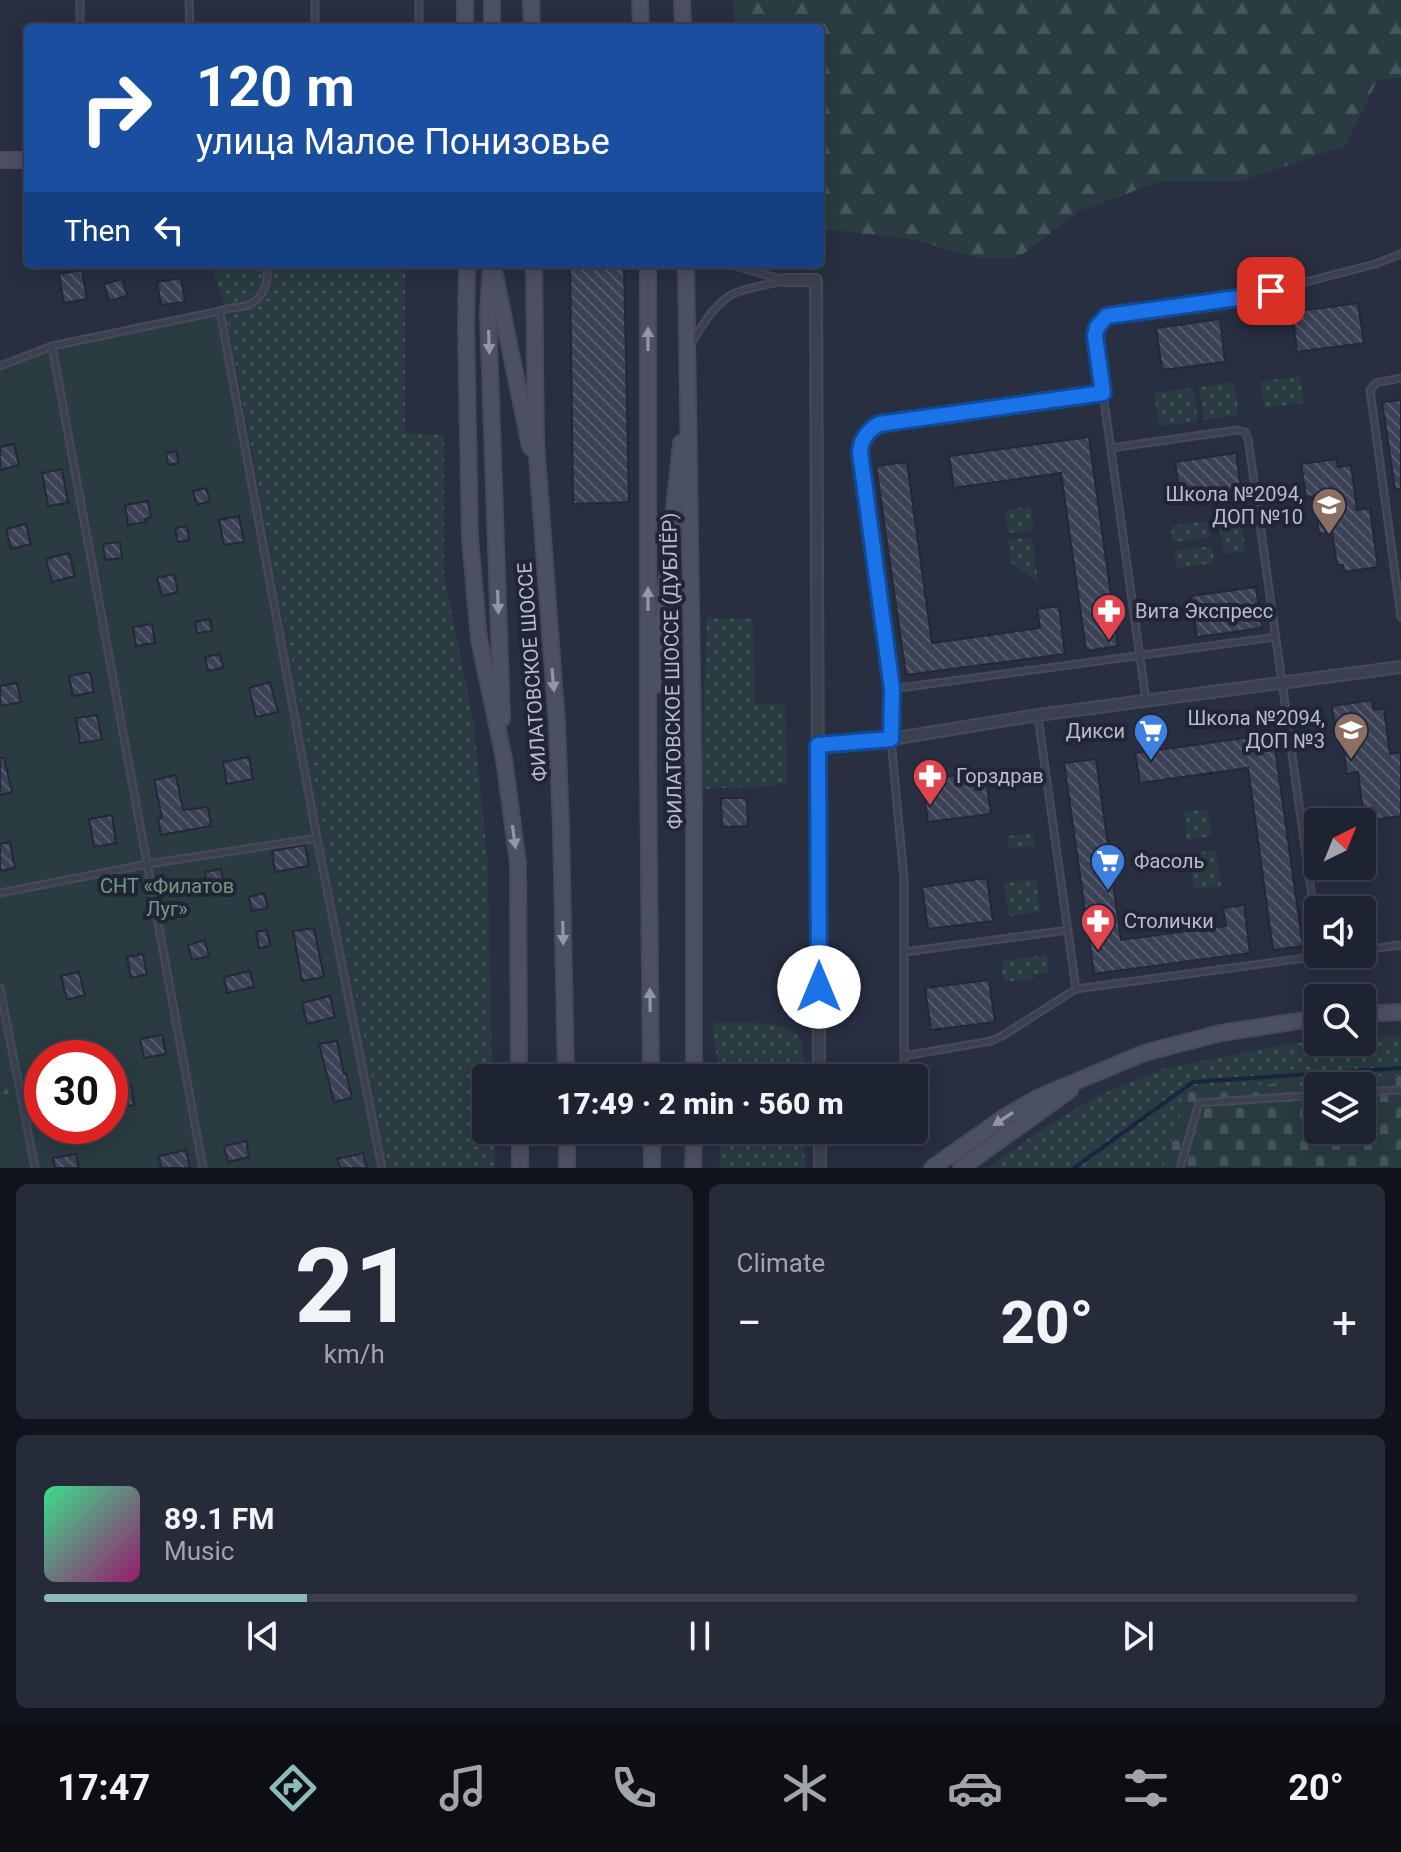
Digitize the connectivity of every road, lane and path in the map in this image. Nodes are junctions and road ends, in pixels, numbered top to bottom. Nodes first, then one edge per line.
1 (80, 0) edge
2 (189, 0) edge
3 (315, 0) edge
4 (419, 0) edge
5 (465, 0) edge
6 (492, 0) edge
7 (531, 0) edge
8 (640, 0) edge
9 (682, 0) edge
10 (80, 24) edge
11 (190, 24) edge
12 (315, 24) edge
13 (419, 24) edge
14 (465, 24) edge
15 (492, 24) edge
16 (532, 24) edge
17 (641, 24) edge
18 (683, 24) edge
19 (0, 160) edge
20 (24, 160) edge
21 (1401, 254) edge
22 (267, 268) edge
23 (467, 268) edge
24 (492, 268) edge
25 (493, 268) edge
26 (534, 268) edge
27 (648, 268) edge
28 (686, 268) edge
29 (742, 268) edge
30 (785, 280) junction
31 (220, 311) junction
32 (52, 346) junction
33 (688, 350) junction
34 (0, 366) edge
35 (688, 376) junction
36 (1401, 378) edge
37 (1103, 393) junction
38 (1111, 448) junction
39 (539, 491) junction
40 (1401, 617) edge
41 (1276, 637) junction
42 (1140, 655) junction
43 (1401, 667) edge
44 (1282, 683) junction
45 (892, 689) junction
46 (1146, 701) junction
47 (1038, 715) junction
48 (891, 739) junction
49 (818, 745) junction
50 (504, 759) junction
51 (648, 761) junction
52 (317, 838) junction
53 (148, 864) junction
54 (0, 893) edge
55 (1312, 896) edge
56 (1068, 930) junction
57 (1401, 945) edge
58 (1376, 948) edge
59 (904, 952) junction
60 (1304, 957) edge
61 (0, 988) edge
62 (1076, 989) junction
63 (1401, 1012) edge
64 (1376, 1013) edge
65 (1304, 1020) edge
66 (904, 1056) junction
67 (519, 1064) edge
68 (566, 1064) edge
69 (651, 1064) edge
70 (694, 1064) edge
71 (819, 1064) edge
72 (904, 1064) edge
73 (1098, 1073) junction
74 (1401, 1090) edge
75 (1376, 1091) edge
76 (1304, 1096) edge
77 (520, 1144) edge
78 (567, 1144) edge
79 (652, 1144) edge
80 (694, 1144) edge
81 (820, 1144) edge
82 (35, 1168) edge
83 (203, 1168) edge
84 (382, 1168) edge
85 (520, 1168) edge
86 (567, 1168) edge
87 (652, 1168) edge
88 (693, 1168) edge
89 (820, 1168) edge
90 (932, 1168) edge
91 (961, 1168) edge
92 (1180, 1168) edge

1 - 10 lane
2 - 11 lane
3 - 12 lane
4 - 13 lane
5 - 14 street
6 - 15 street
7 - 16 street
8 - 17 street
9 - 18 street
19 - 20 street
21 - 37 lane
22 - 31 lane
23 - 50 street
24 -> 50 street
25 - 39 street
26 - 39 street, ФИЛАТОВСКОЕ ШОССЕ
51 -> 27 street
28 - 33 street, ФИЛАТОВСКОЕ ШОССЕ (ДУБЛЁР)
29 - 30 lane
30 - 33 lane
30 - 49 street
31 - 32 lane
31 - 52 lane
32 - 34 lane
32 - 53 lane
33 - 35 street, ФИЛАТОВСКОЕ ШОССЕ (ДУБЛЁР)
35 - 51 street
35 - 70 street, ФИЛАТОВСКОЕ ШОССЕ (ДУБЛЁР)
36 - 40 lane
37 - 38 lane
37 - 45 lane
38 - 41 lane
38 - 42 lane
39 -> 68 street, ФИЛАТОВСКОЕ ШОССЕ
41 - 42 lane
41 - 44 lane
42 - 45 lane
42 - 46 lane
43 - 44 street
44 - 46 street
44 - 55 lane
45 - 48 lane
46 - 47 street
47 - 48 street
47 - 56 lane
48 - 49 street
48 - 59 lane
49 - 71 street
50 -> 67 street
69 -> 51 street
52 - 53 lane
52 - 84 lane
53 - 54 lane
53 - 83 lane
56 - 59 lane
56 - 62 lane
57 - 58 lane
59 - 66 lane
60 - 62 lane
61 - 82 lane
62 - 66 lane
63 - 64 street
65 - 73 street
66 - 72 lane
73 -> 90 street
73 - 91 street
74 - 75 lane
76 - 92 lane
77 - 85 street
78 - 86 street
79 - 87 street
80 - 88 street
81 - 89 street

